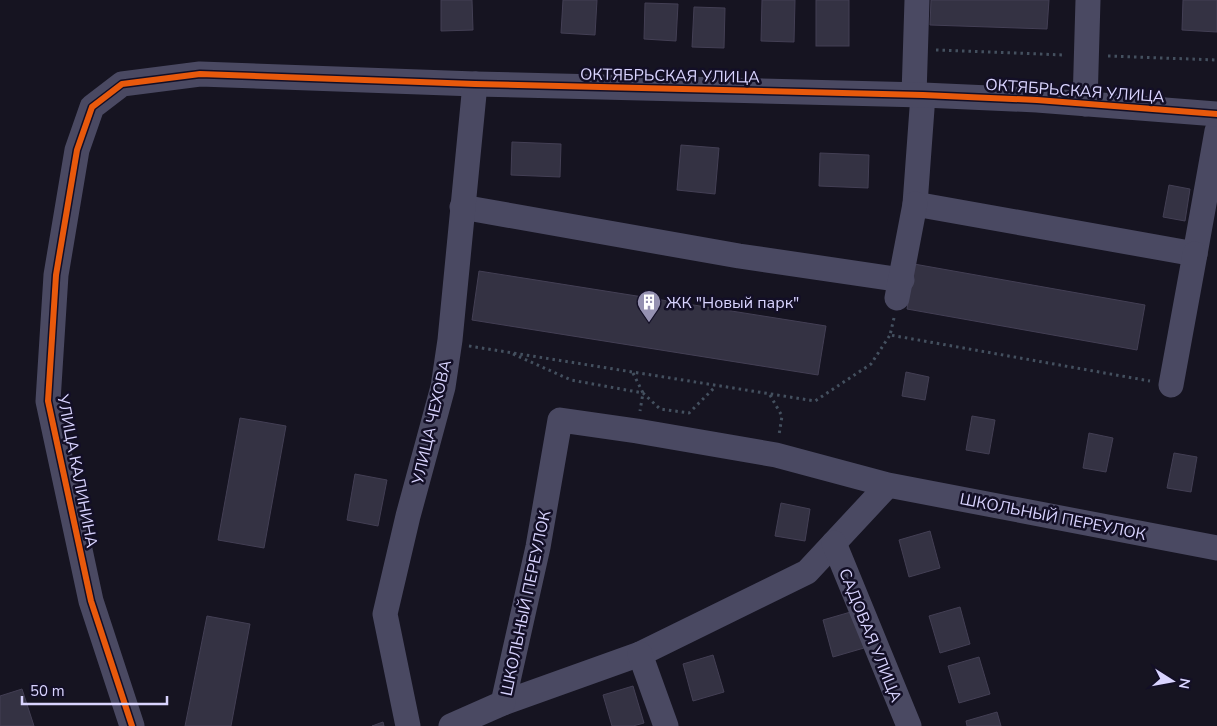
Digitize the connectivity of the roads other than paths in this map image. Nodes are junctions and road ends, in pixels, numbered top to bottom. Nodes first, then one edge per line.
1 (917, 0) edge
2 (1088, 0) edge
3 (122, 84) joint
4 (474, 84) junction
5 (918, 95) junction
6 (1085, 104) junction
7 (1217, 114) edge
8 (1217, 131) edge
9 (915, 204) junction
10 (462, 207) junction
11 (1195, 254) junction
12 (1171, 385) road end
13 (888, 485) junction
14 (834, 544) junction
15 (1217, 548) edge
16 (640, 654) junction
17 (503, 702) junction
18 (132, 726) edge
19 (408, 726) edge
20 (451, 726) edge
21 (666, 726) edge
22 (909, 726) edge

1 - 5 street
2 - 6 street
3 - 4 street, ОКТЯБРЬСКАЯ УЛИЦА
3 - 18 street, УЛИЦА КАЛИНИНА
4 - 5 street, ОКТЯБРЬСКАЯ УЛИЦА
4 - 10 street, УЛИЦА ЧЕХОВА
5 - 6 street, ОКТЯБРЬСКАЯ УЛИЦА
5 - 9 street
6 - 7 street, ОКТЯБРЬСКАЯ УЛИЦА
8 - 11 street
9 - 10 street
9 - 11 street
10 - 19 street, УЛИЦА ЧЕХОВА
11 - 12 street
13 - 14 street, ШКОЛЬНЫЙ ПЕРЕУЛОК
13 - 15 street, ШКОЛЬНЫЙ ПЕРЕУЛОК
13 - 17 street, ШКОЛЬНЫЙ ПЕРЕУЛОК
14 - 16 street, ШКОЛЬНЫЙ ПЕРЕУЛОК
14 - 22 street, САДОВАЯ УЛИЦА
16 - 17 street, ШКОЛЬНЫЙ ПЕРЕУЛОК
16 - 21 street
17 - 20 street

